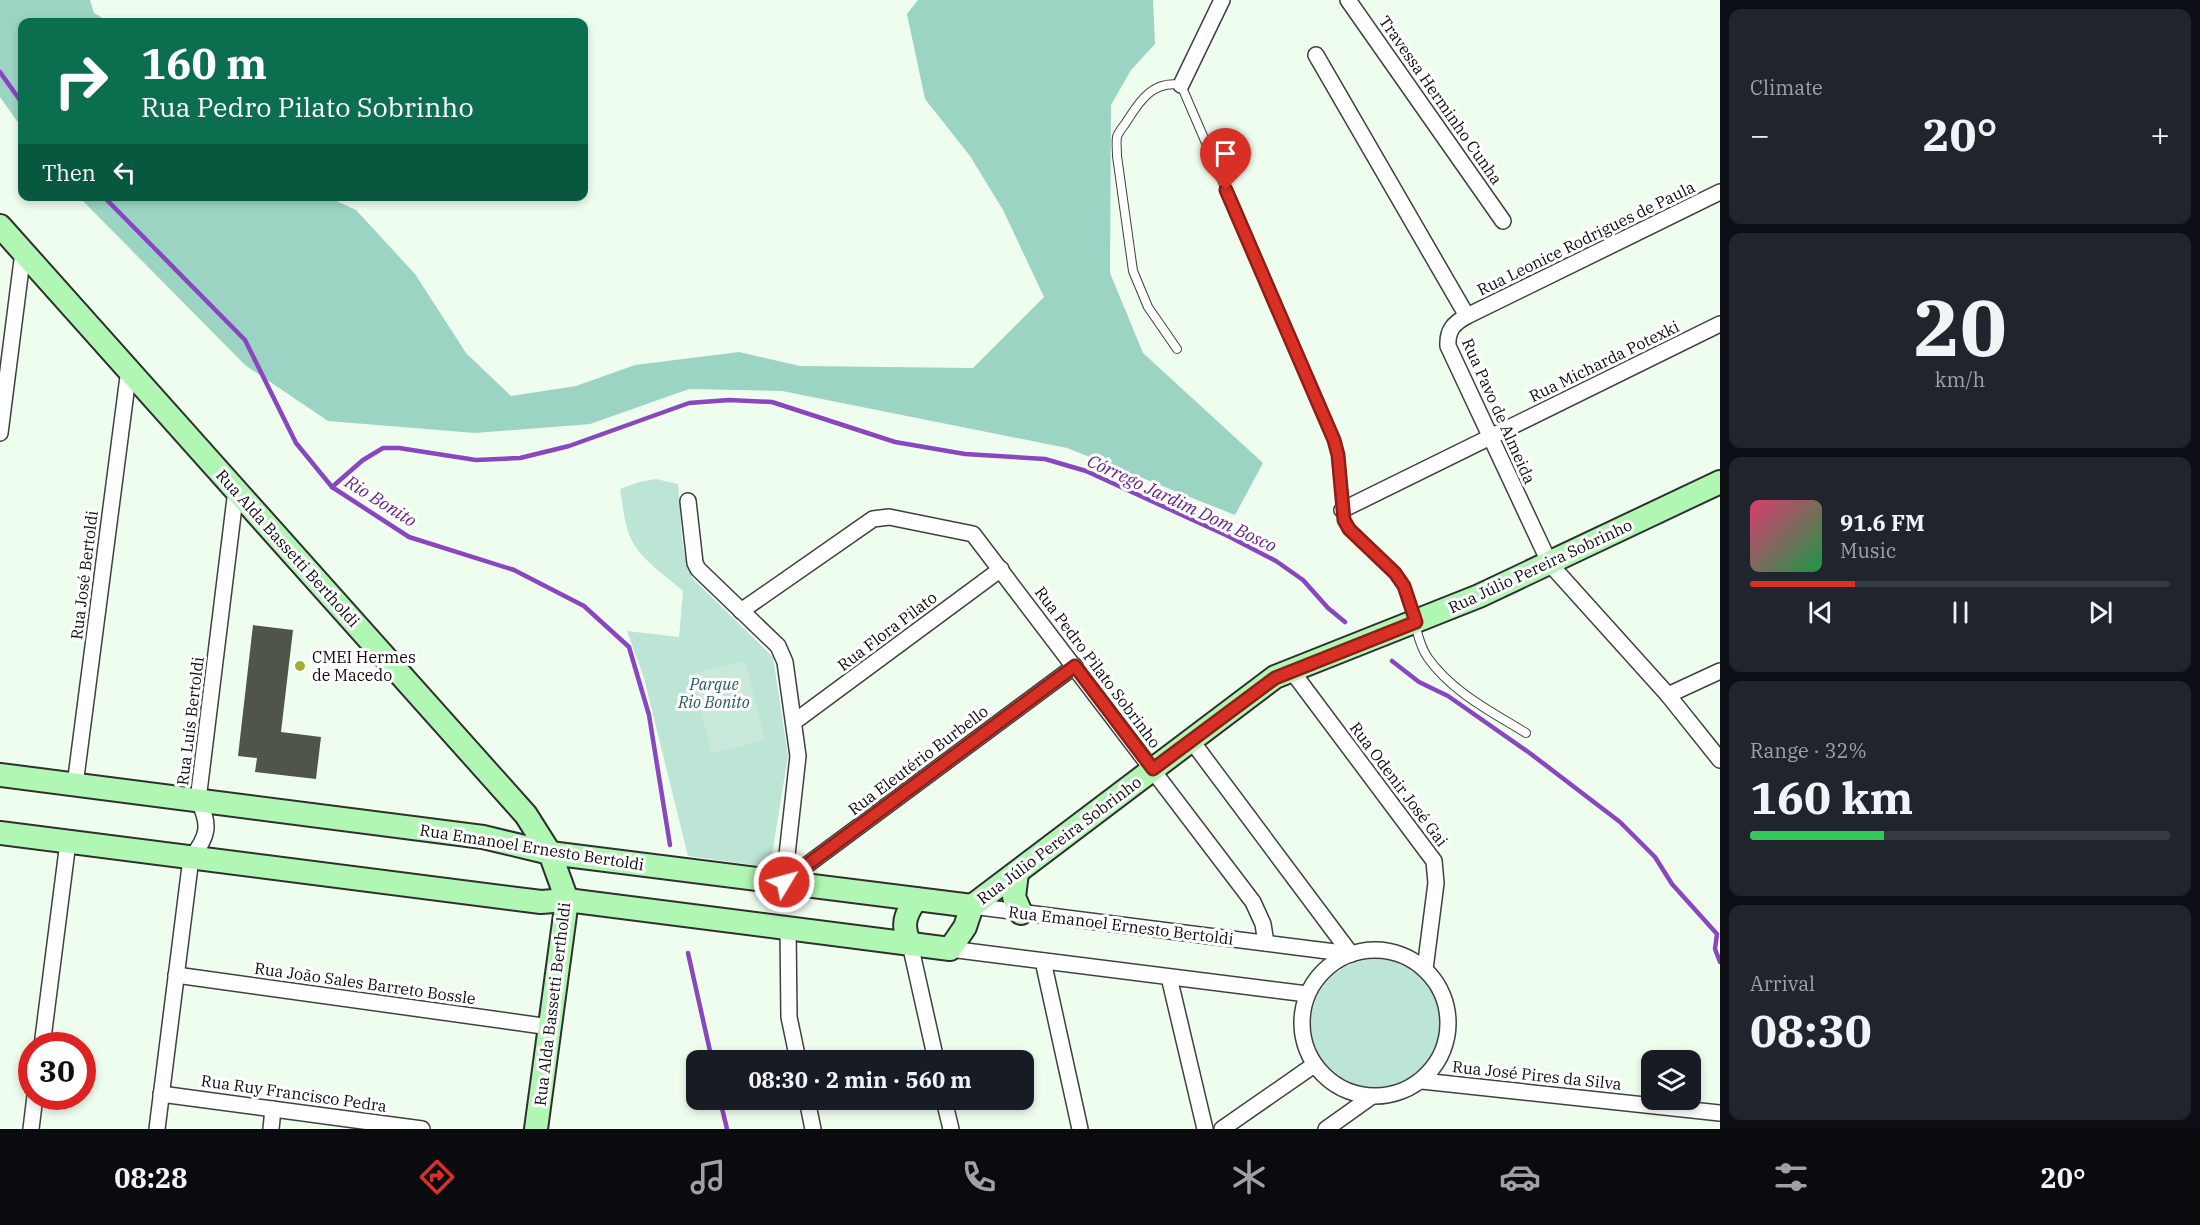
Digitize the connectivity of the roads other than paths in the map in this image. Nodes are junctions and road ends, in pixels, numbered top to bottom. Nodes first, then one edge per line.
1 (1222, 0) edge
2 (1348, 0) edge
3 (1316, 55) dead end
4 (1181, 85) junction
5 (1720, 192) edge
6 (1503, 221) dead end
7 (0, 226) edge
8 (23, 252) junction
9 (1467, 316) junction
10 (1720, 324) edge
11 (1177, 350) dead end
12 (129, 369) junction
13 (0, 433) edge
14 (1489, 436) junction
15 (1720, 482) edge
16 (236, 490) junction
17 (688, 501) dead end
18 (1342, 510) junction
19 (1550, 564) junction
20 (1001, 569) junction
21 (741, 611) junction
22 (1416, 622) junction
23 (1075, 666) junction
24 (1291, 670) junction
25 (1720, 671) edge
26 (1668, 695) junction
27 (794, 722) junction
28 (1526, 734) dead end
29 (1191, 740) junction
30 (1720, 760) edge
31 (1153, 769) junction
32 (0, 775) edge
33 (75, 785) junction
34 (198, 800) junction
35 (0, 833) edge
36 (68, 842) junction
37 (550, 853) junction
38 (190, 858) junction
39 (1017, 873) junction
40 (784, 882) junction
41 (916, 899) junction
42 (567, 900) junction
43 (972, 906) junction
44 (1021, 913) junction
45 (788, 928) junction
46 (1266, 943) junction
47 (910, 944) junction
48 (950, 949) junction
49 (1351, 954) junction
50 (1043, 961) junction
51 (1425, 969) junction
52 (176, 975) junction
53 (1169, 977) junction
54 (1307, 994) junction
55 (550, 1027) junction
56 (44, 1032) edge
57 (796, 1050) edge
58 (934, 1050) edge
59 (1314, 1065) junction
60 (1422, 1080) junction
61 (161, 1094) junction
62 (1371, 1097) junction
63 (273, 1109) junction
64 (33, 1110) edge
65 (809, 1110) edge
66 (946, 1110) edge
67 (1720, 1113) edge
68 (395, 1127) edge
69 (31, 1129) edge
70 (157, 1129) edge
71 (271, 1129) edge
72 (422, 1129) edge
73 (536, 1129) edge
74 (813, 1129) edge
75 (951, 1129) edge
76 (1080, 1129) edge
77 (1204, 1129) edge
78 (1222, 1129) edge
79 (1326, 1129) edge

1 - 4 street
2 - 6 street, Travessa Herminho Cunha
3 - 9 street, Rua Pavo de Almeida
4 - 11 lane
4 - 18 lane
5 - 9 street, Rua Leonice Rodrigues de Paula
7 - 8 main road, Rua Alda Bassetti Bertholdi
8 - 12 main road, Rua Alda Bassetti Bertholdi
8 - 13 street
9 - 14 street, Rua Pavo de Almeida
10 - 14 street, Rua Micharda Potexki
12 - 16 main road, Rua Alda Bassetti Bertholdi
12 - 33 street, Rua José Bertoldi
14 - 18 street, Rua Micharda Potexki
14 - 19 street, Rua Pavo de Almeida
15 - 19 main road, Rua Júlio Pereira Sobrinho
16 - 34 street, Rua Luís Bertoldi
16 - 37 main road, Rua Alda Bassetti Bertholdi
17 - 21 street
18 - 22 lane
19 - 22 main road, Rua Júlio Pereira Sobrinho
19 - 26 street, Rua Pavo de Almeida
20 - 21 street, Rua Pedro Pilato Sobrinho
20 - 23 street, Rua Pedro Pilato Sobrinho
20 - 27 street, Rua Flora Pilato
21 - 27 street
22 - 24 main road, Rua Júlio Pereira Sobrinho
22 - 28 lane
23 - 31 street, Rua Pedro Pilato Sobrinho
23 - 40 street, Rua Eleutério Burbello
24 - 29 main road, Rua Júlio Pereira Sobrinho
24 - 51 street, Rua Odenir José Gai
25 - 26 street
26 - 30 street, Rua Pavo de Almeida
27 - 40 street
29 - 31 main road, Rua Júlio Pereira Sobrinho
29 - 49 street
31 - 39 main road, Rua Júlio Pereira Sobrinho
31 - 46 street, Rua Pedro Pilato Sobrinho
32 - 33 main road, Rua Emanoel Ernesto Bertoldi
33 - 34 main road, Rua Emanoel Ernesto Bertoldi
34 - 37 main road, Rua Emanoel Ernesto Bertoldi
34 - 38 street, Rua Luís Bertoldi
35 - 36 main road
36 - 38 main road
36 - 56 street
37 - 40 main road, Rua Emanoel Ernesto Bertoldi
37 - 42 main road, Rua Alda Bassetti Bertholdi
38 - 42 main road
38 - 52 street, Rua Luís Bertoldi
39 - 43 main road, Rua Júlio Pereira Sobrinho
39 - 44 main road
40 - 41 main road, Rua Emanoel Ernesto Bertoldi
41 - 43 main road, Rua Emanoel Ernesto Bertoldi
41 - 47 main road
42 - 45 main road
42 - 55 main road, Rua Alda Bassetti Bertholdi
43 - 44 street, Rua Emanoel Ernesto Bertoldi
43 - 48 main road
44 - 46 street, Rua Emanoel Ernesto Bertoldi
45 - 47 main road
45 - 57 street
46 - 49 street, Rua Emanoel Ernesto Bertoldi
47 - 48 main road
47 - 58 street
48 - 50 street
49 - 51 street
49 - 54 street
50 - 53 street
50 - 76 street
51 - 60 street
52 - 55 street, Rua João Sales Barreto Bossle
52 - 61 street, Rua Luís Bertoldi
53 - 54 street
53 - 77 street
54 - 59 street
55 - 73 main road, Rua Alda Bassetti Bertholdi
59 - 62 street
59 - 78 street
60 - 62 street
60 - 67 street, Rua José Pires da Silva
61 - 63 street, Rua Ruy Francisco Pedra
61 - 70 street, Rua Luís Bertoldi
62 - 79 street
63 - 68 street, Rua Ruy Francisco Pedra
63 - 71 street
64 - 69 street
65 - 74 street
66 - 75 street
68 - 72 street, Rua Ruy Francisco Pedra

